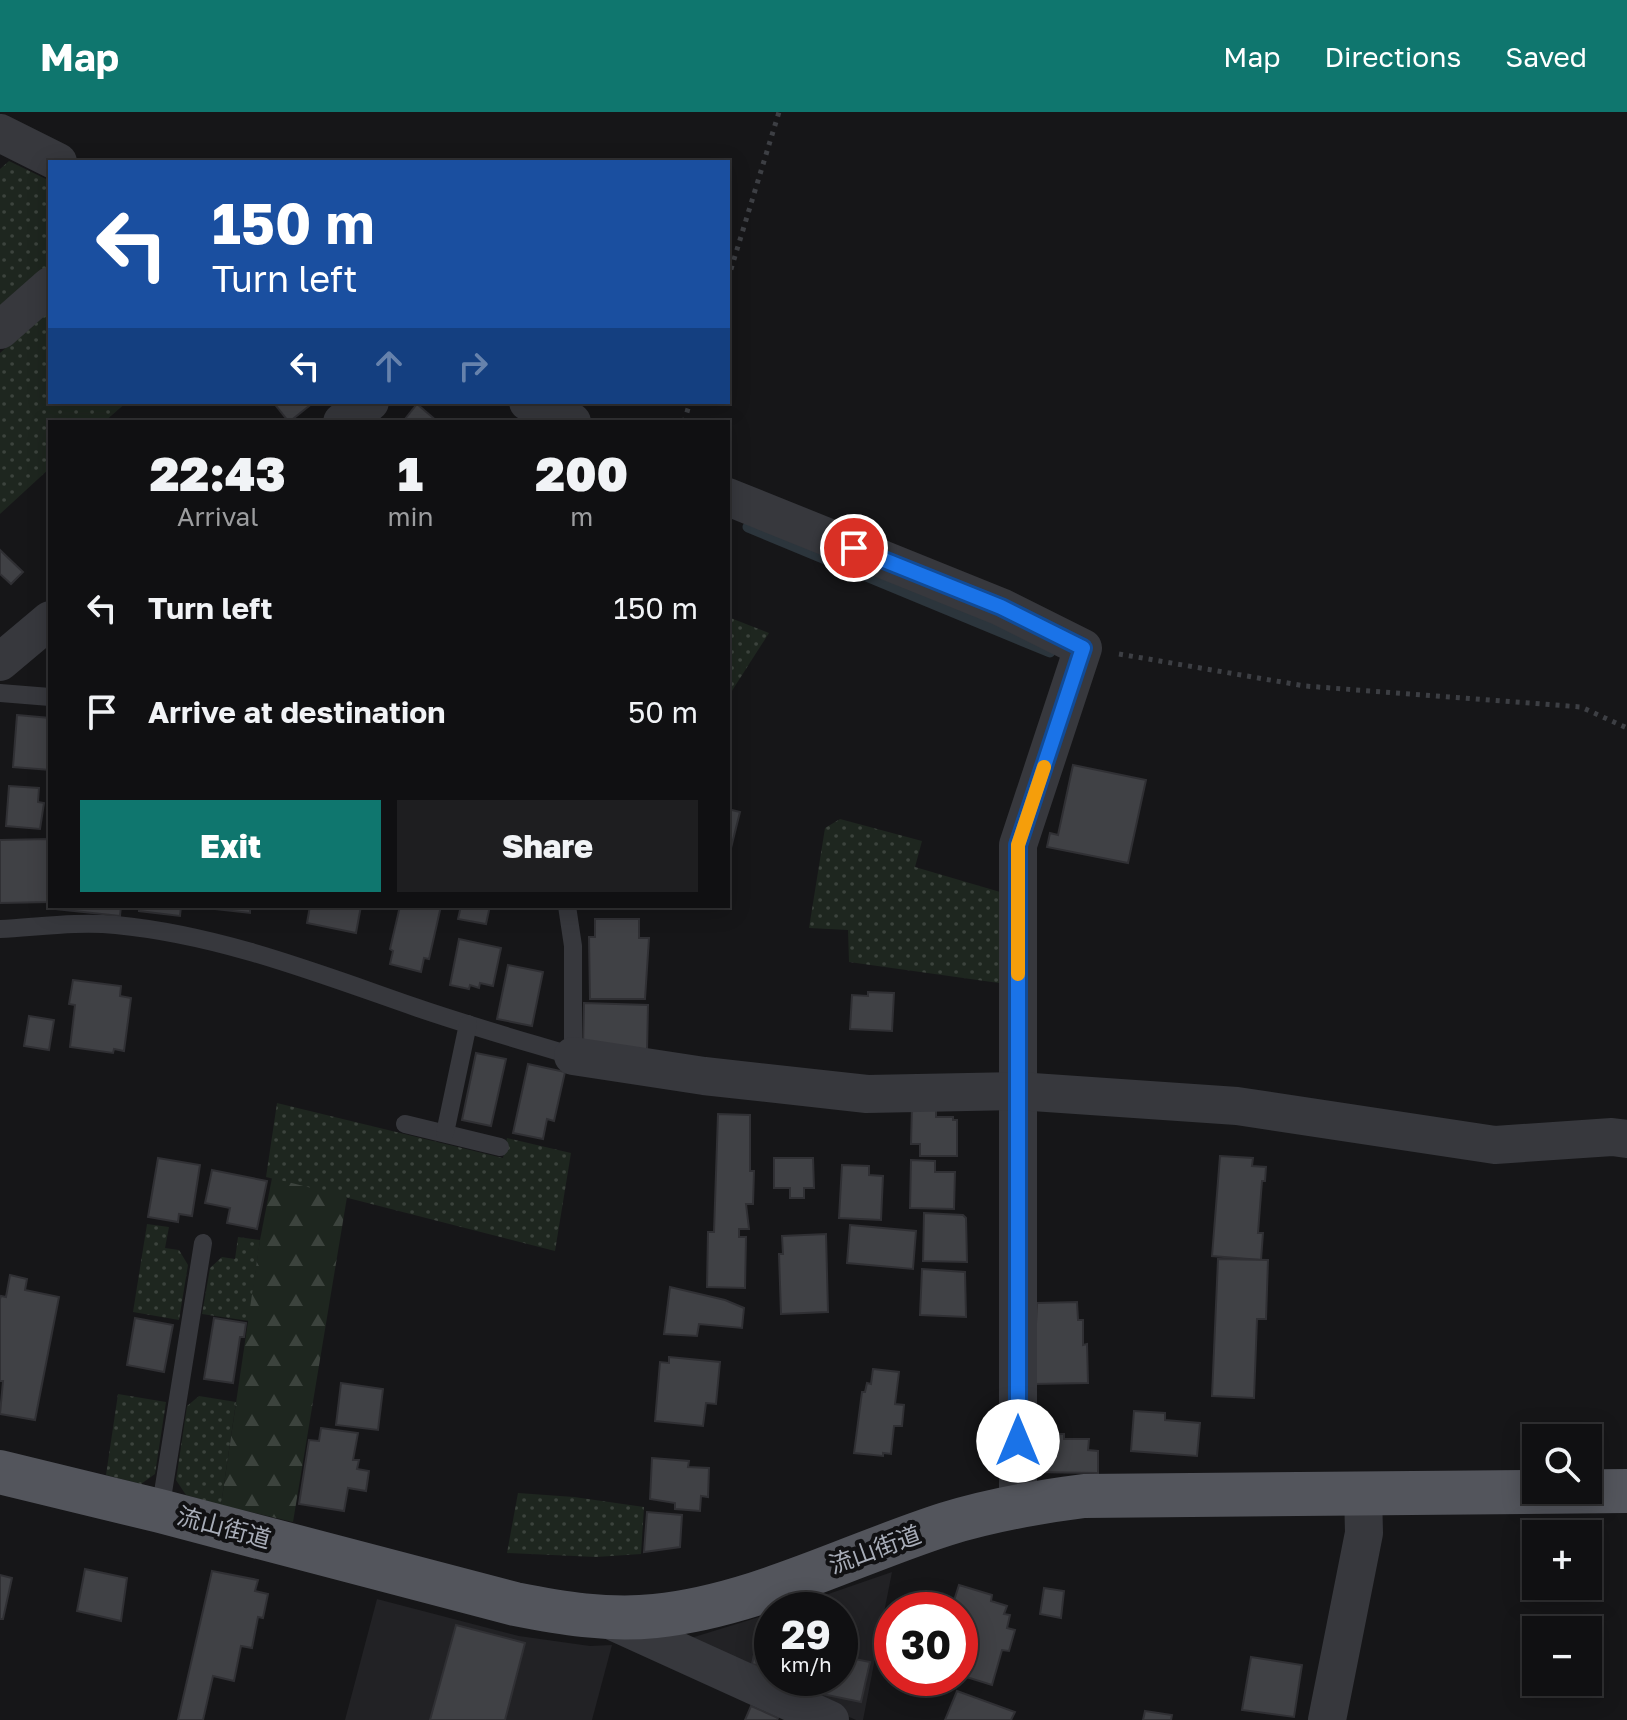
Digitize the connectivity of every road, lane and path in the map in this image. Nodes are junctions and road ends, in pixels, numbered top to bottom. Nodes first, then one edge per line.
1 (779, 112) edge
2 (0, 133) edge
3 (54, 160) edge
4 (730, 272) edge
5 (48, 288) edge
6 (0, 330) edge
7 (367, 404) edge
8 (532, 404) edge
9 (345, 420) edge
10 (568, 420) edge
11 (731, 503) edge
12 (48, 622) edge
13 (1083, 648) junction
14 (0, 662) edge
15 (0, 693) edge
16 (48, 697) edge
17 (1627, 728) edge
18 (567, 908) edge
19 (0, 929) edge
20 (468, 1024) junction
21 (573, 1056) junction
22 (1018, 1091) junction
23 (405, 1124) dead end
24 (445, 1133) junction
25 (1627, 1139) edge
26 (500, 1147) dead end
27 (203, 1243) dead end
28 (0, 1472) edge
29 (1627, 1491) edge
30 (1363, 1492) junction
31 (1018, 1505) junction
32 (160, 1511) junction
33 (603, 1617) junction
34 (794, 1712) edge
35 (830, 1720) edge
36 (1327, 1720) edge

1 - 4 path
2 - 3 street
5 - 6 street
7 - 9 street
8 - 10 street
11 - 13 street
12 - 14 street
13 - 17 path
13 - 22 street
15 - 16 lane
18 - 21 lane
19 - 20 lane
20 - 21 lane
20 - 24 lane
21 - 22 street
22 - 25 street
22 - 31 street
23 - 24 lane
24 - 26 lane
27 - 32 lane
28 - 32 main road, 流山街道
29 - 30 main road, 流山街道
30 - 31 main road, 流山街道
30 - 36 street
31 - 33 main road, 流山街道
32 - 33 main road, 流山街道
33 - 34 street
34 - 35 street

